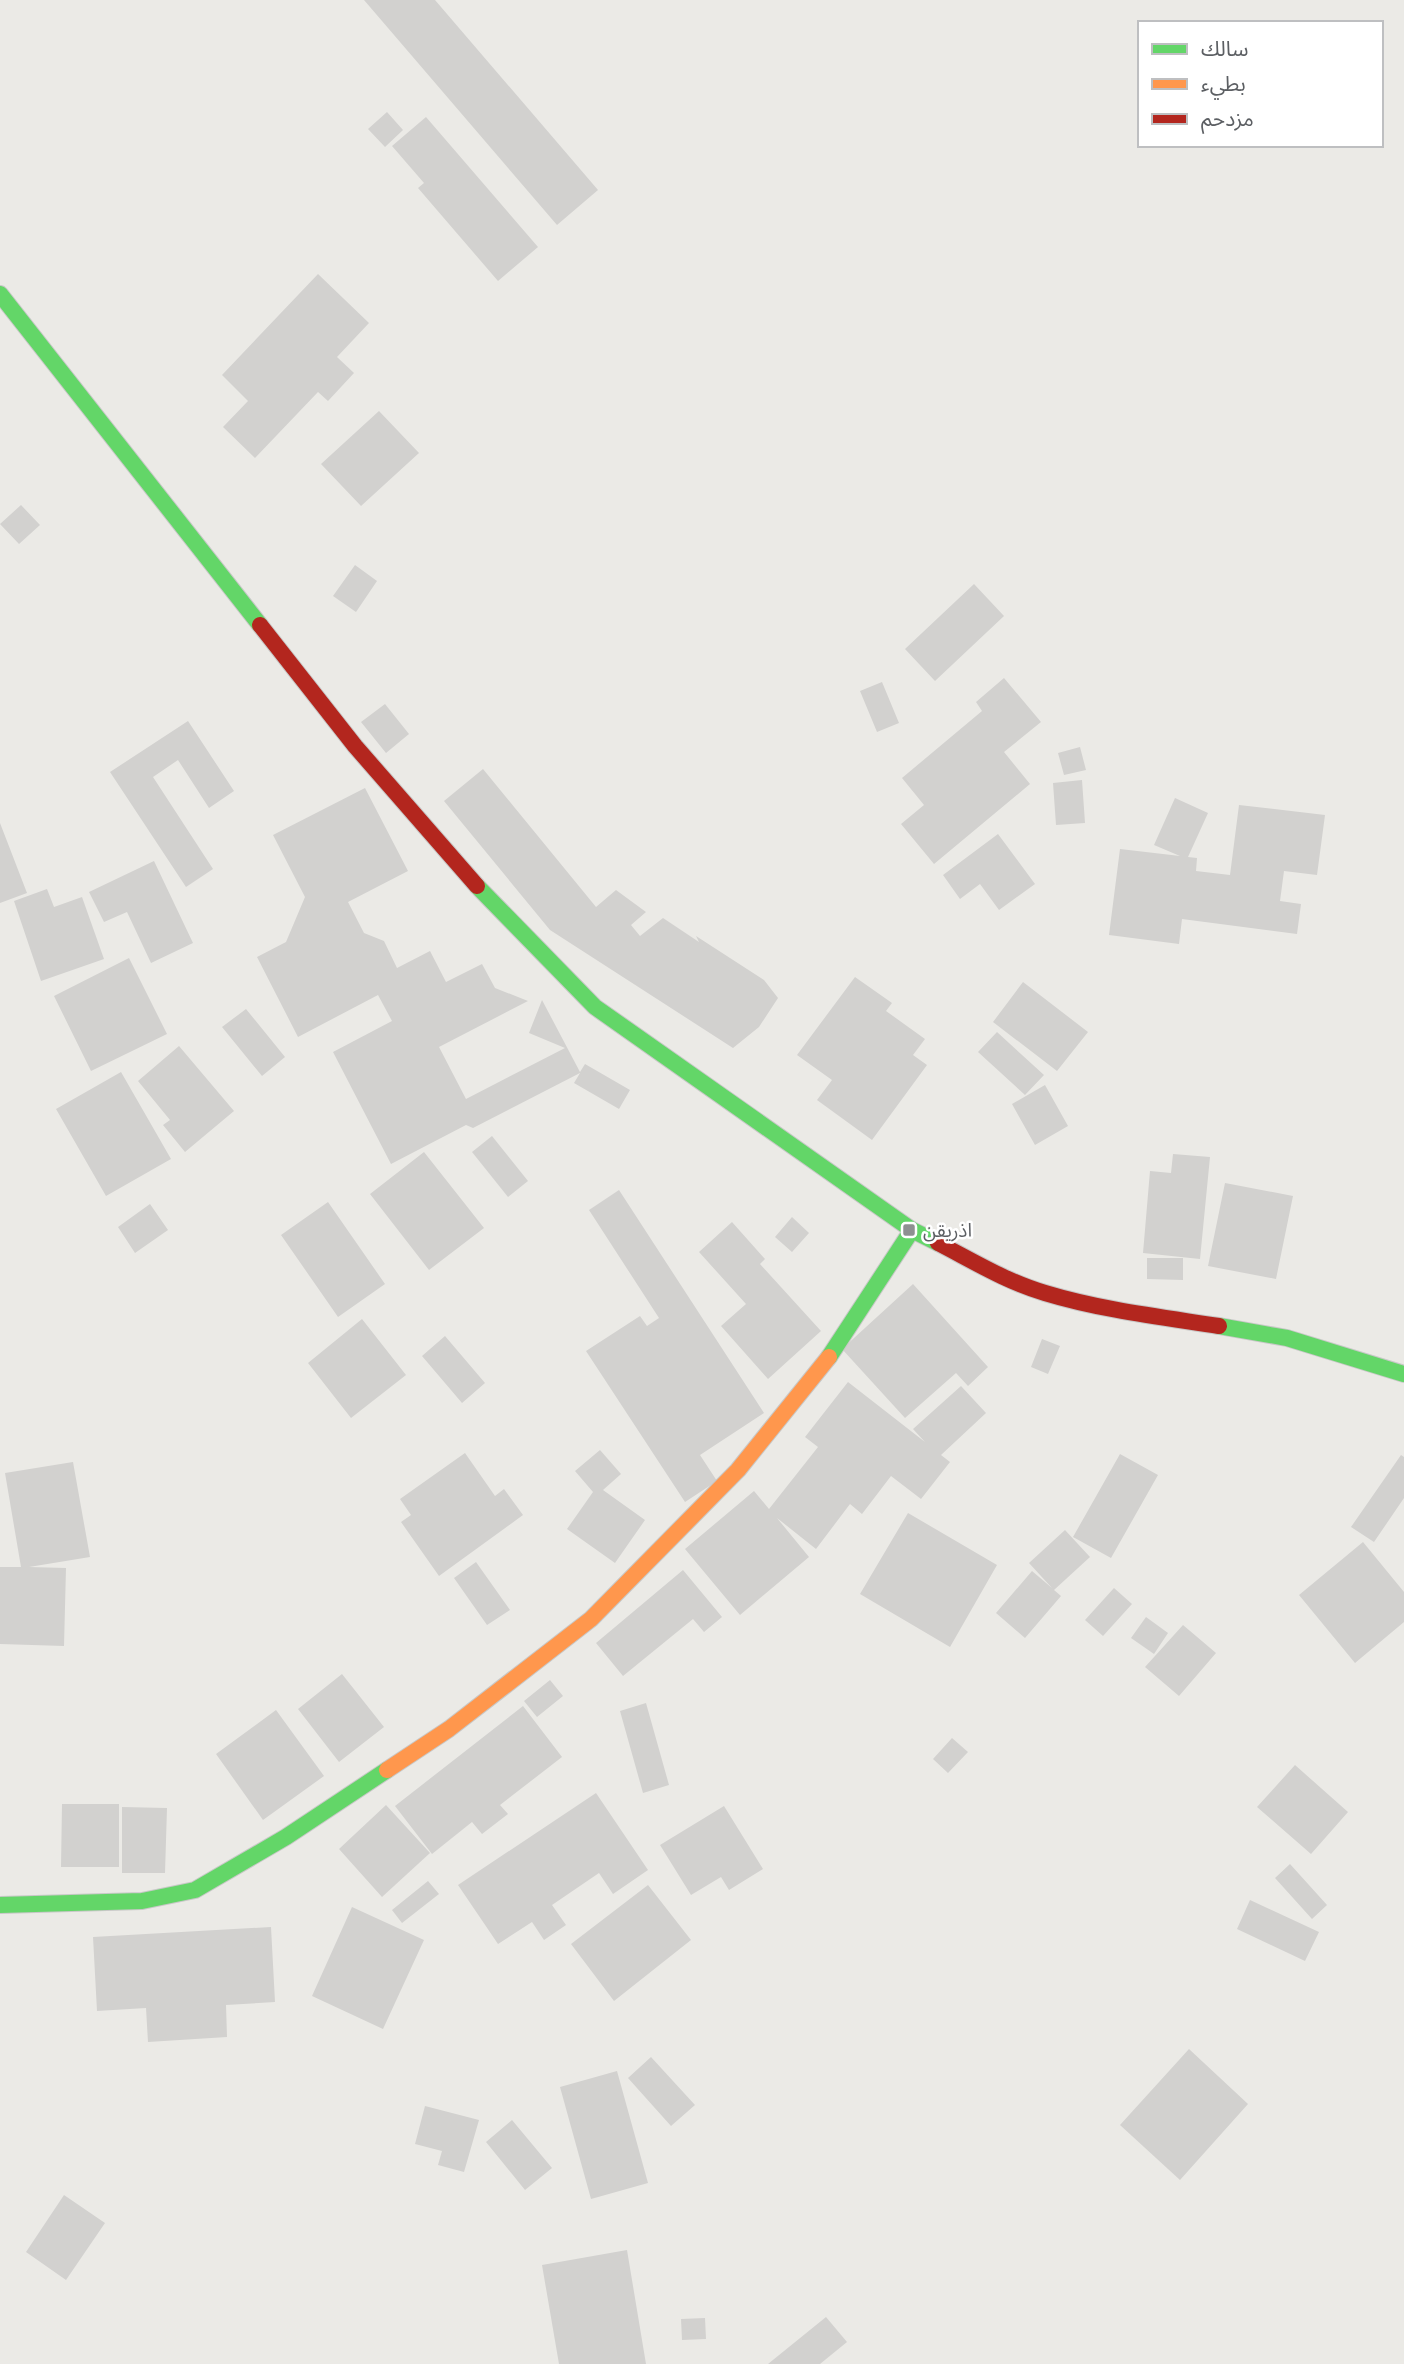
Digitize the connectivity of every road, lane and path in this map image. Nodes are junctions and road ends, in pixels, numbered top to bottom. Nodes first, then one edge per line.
1 (0, 294) edge
2 (912, 1230) junction
3 (1404, 1374) edge
4 (0, 1905) edge

1 - 2 main road
2 - 3 main road
2 - 4 main road

